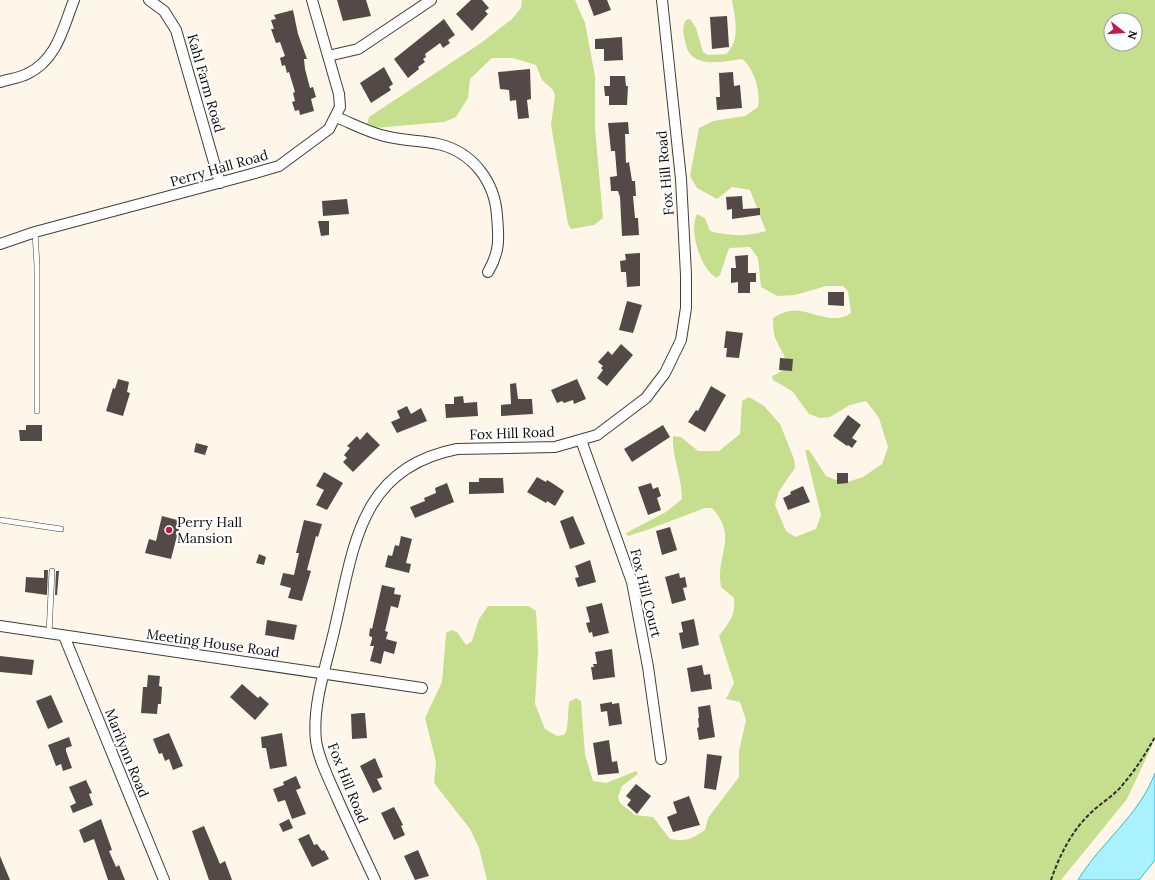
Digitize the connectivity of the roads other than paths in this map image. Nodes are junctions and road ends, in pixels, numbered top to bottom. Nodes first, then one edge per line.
1 (74, 0) edge
2 (149, 0) edge
3 (312, 0) edge
4 (431, 0) edge
5 (662, 0) edge
6 (328, 56) junction
7 (0, 82) edge
8 (336, 118) junction
9 (220, 183) junction
10 (35, 232) junction
11 (0, 244) edge
12 (488, 272) dead end
13 (37, 411) dead end
14 (581, 440) junction
15 (0, 520) edge
16 (61, 529) dead end
17 (52, 572) dead end
18 (0, 626) edge
19 (49, 634) junction
20 (64, 636) junction
21 (323, 673) junction
22 (422, 688) dead end
23 (661, 759) dead end
24 (164, 880) edge
25 (376, 880) edge

1 - 7 street
2 - 9 street, Kahl Farm Road
3 - 6 street, Perry Hall Road
4 - 6 street
5 - 14 street, Fox Hill Road
6 - 8 street, Perry Hall Road
8 - 9 street, Perry Hall Road
8 - 12 street
9 - 10 street, Perry Hall Road
10 - 11 street, Perry Hall Road
10 - 13 lane
14 - 21 street, Fox Hill Road
14 - 23 street, Fox Hill Court
15 - 16 lane
17 - 19 lane
18 - 19 street, Meeting House Road
19 - 20 street, Meeting House Road
20 - 21 street, Meeting House Road
20 - 24 street, Marilynn Road
21 - 22 street, Meeting House Road
21 - 25 street, Fox Hill Road

